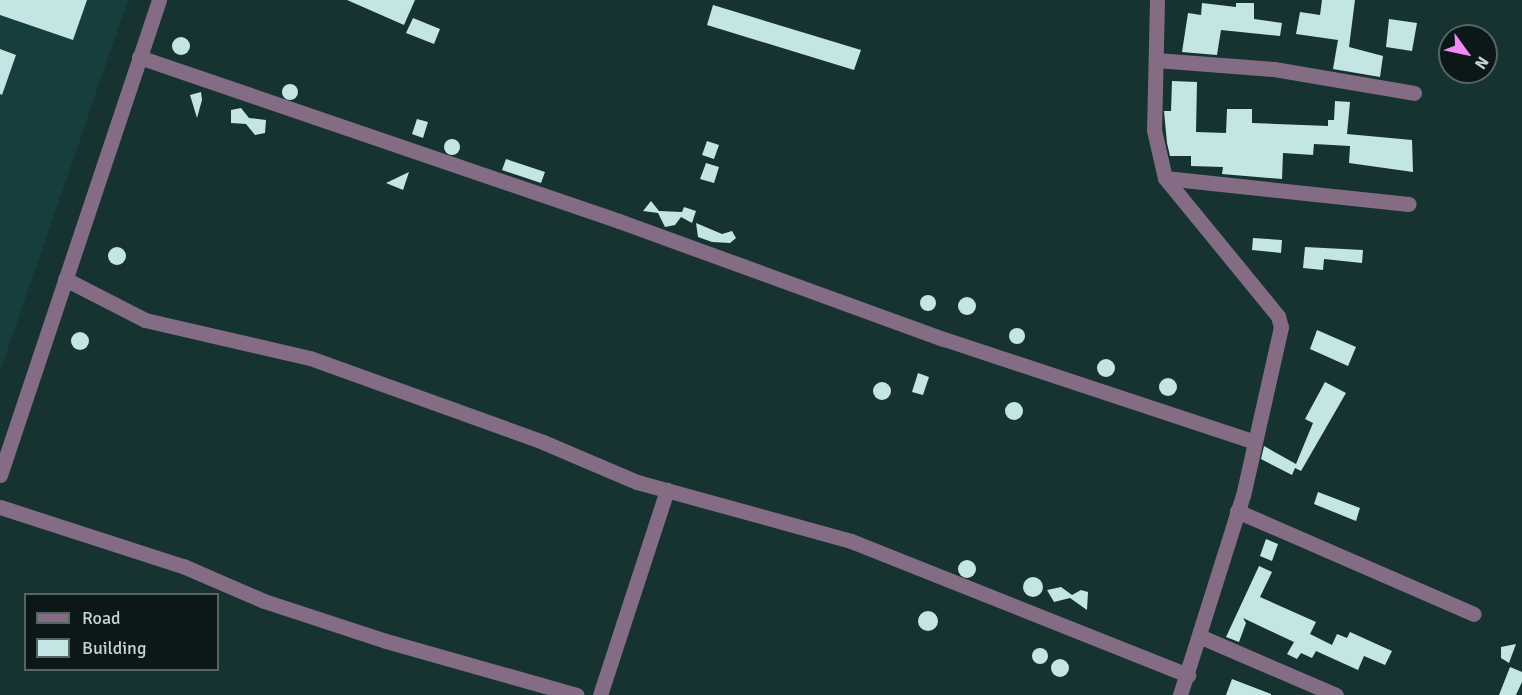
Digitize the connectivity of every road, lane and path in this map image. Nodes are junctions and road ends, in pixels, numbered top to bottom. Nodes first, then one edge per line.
1 (159, 0) edge
2 (1157, 0) edge
3 (140, 57) junction
4 (1156, 60) junction
5 (1414, 93) dead end
6 (1165, 178) junction
7 (1409, 204) dead end
8 (65, 279) junction
9 (1253, 441) junction
10 (0, 475) edge
11 (667, 490) junction
12 (0, 507) edge
13 (1237, 511) junction
14 (1474, 614) dead end
15 (1199, 636) junction
16 (1188, 675) junction
17 (578, 695) edge
18 (600, 695) edge
19 (1180, 695) edge
20 (1336, 695) edge

1 - 3 street
2 - 4 street
3 - 8 street
3 - 9 street
4 - 5 street
4 - 6 street
6 - 7 street
6 - 9 street
8 - 10 street
8 - 11 street
9 - 13 street
11 - 16 street
11 - 18 street
12 - 17 street
13 - 14 street
13 - 15 street
15 - 16 street
15 - 20 street
16 - 19 street

